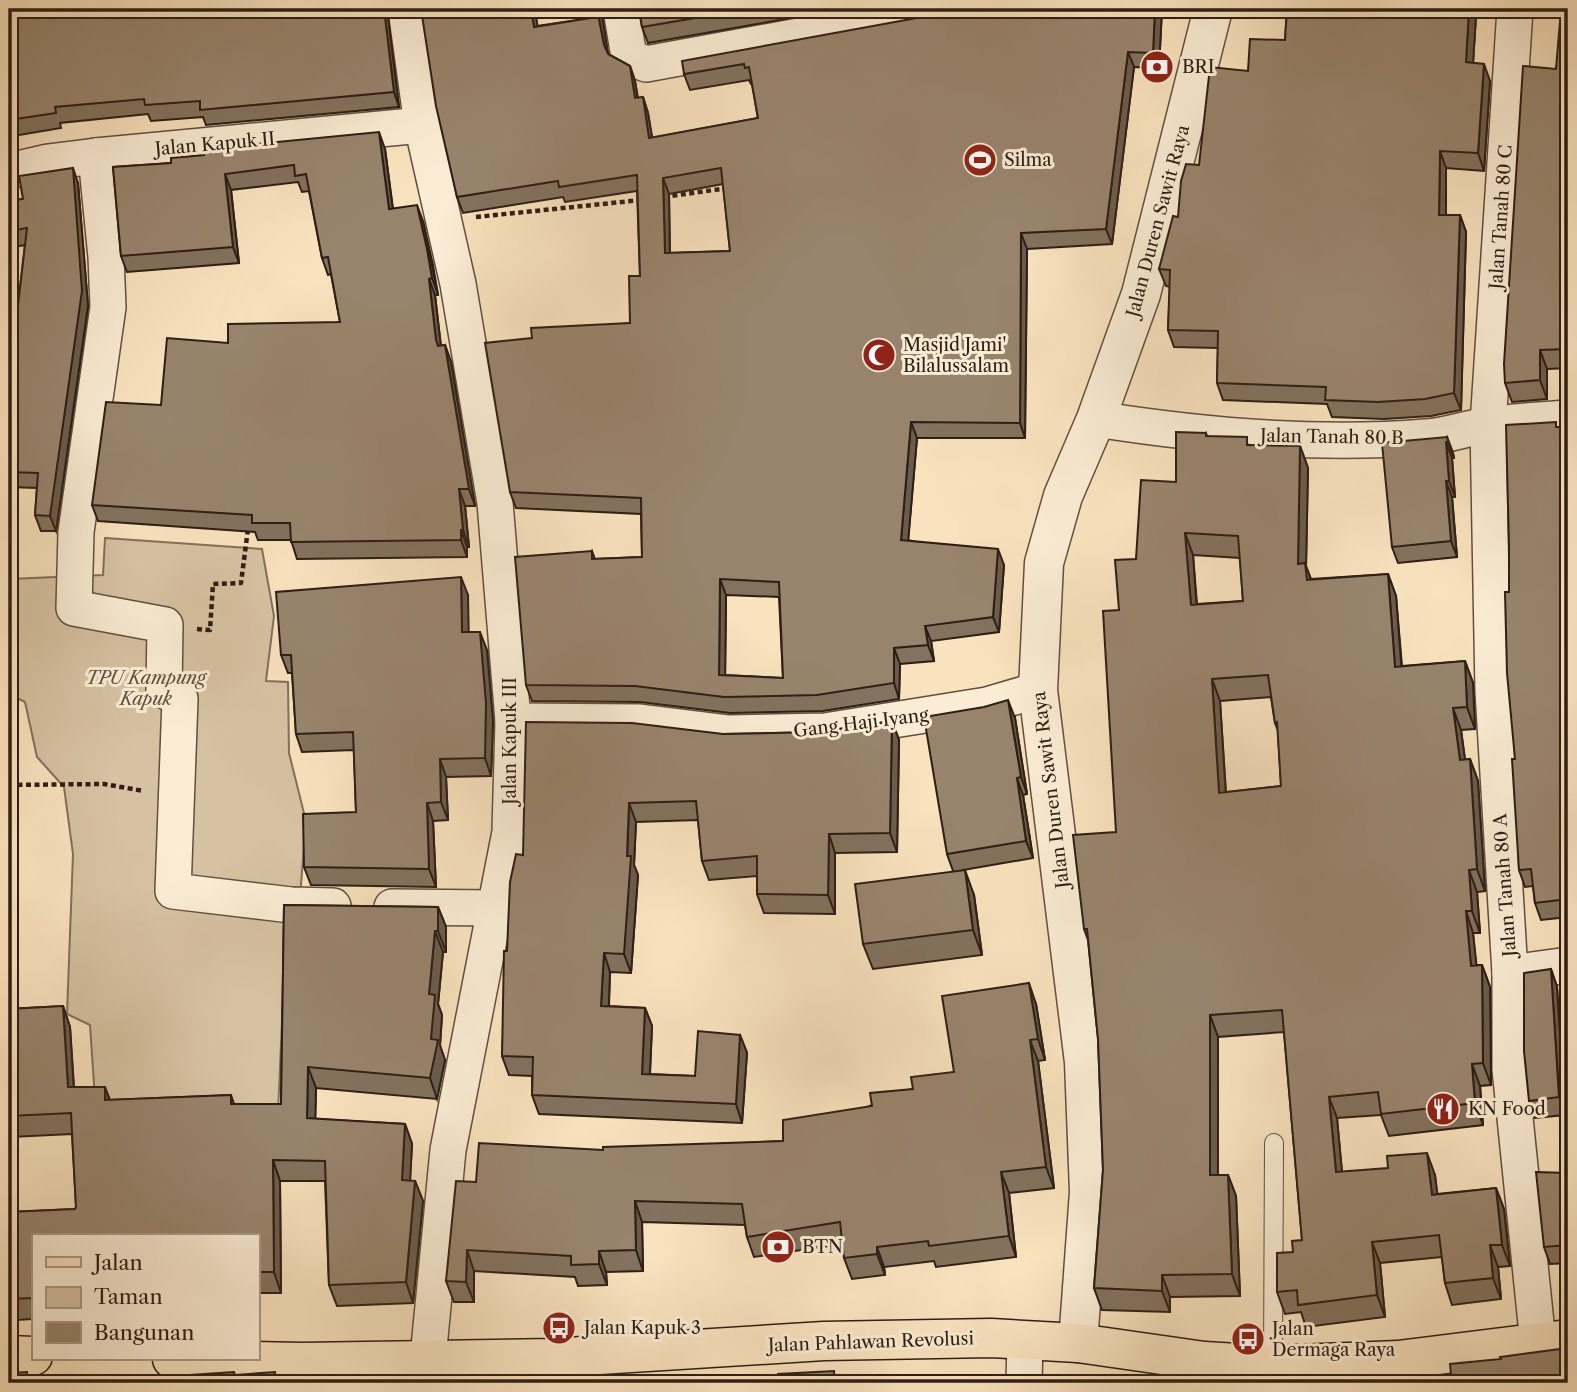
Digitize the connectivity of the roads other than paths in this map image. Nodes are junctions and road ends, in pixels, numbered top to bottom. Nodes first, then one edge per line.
1 (407, 9) edge
2 (621, 9) edge
3 (946, 9) edge
4 (1213, 9) edge
5 (1515, 9) edge
6 (422, 125) junction
7 (96, 156) junction
8 (9, 171) edge
9 (1568, 418) edge
10 (1096, 419) junction
11 (1488, 425) junction
12 (1038, 691) junction
13 (513, 721) junction
14 (496, 908) junction
15 (1568, 965) edge
16 (1510, 973) junction
17 (1275, 1143) dead end
18 (1025, 1339) junction
19 (1553, 1341) edge
20 (1078, 1343) junction
21 (9, 1355) edge
22 (32, 1356) edge
23 (428, 1358) junction
24 (182, 1360) edge
25 (1273, 1365) junction
26 (303, 1372) edge
27 (1024, 1383) edge

1 - 6 street, Jalan Kapuk III
2 - 3 street
4 - 10 street, Jalan Duren Sawit Raya
5 - 11 street, Jalan Tanah 80 C
6 - 7 street, Jalan Kapuk II
6 - 13 street, Jalan Kapuk III
7 - 8 street, Jalan Kapuk II
7 - 14 street
9 - 11 street, Jalan Tanah 80 B
10 - 11 street, Jalan Tanah 80 B
10 - 12 street, Jalan Duren Sawit Raya
11 - 16 street, Jalan Tanah 80 A
12 - 13 street, Gang Haji Iyang
12 - 20 street, Jalan Duren Sawit Raya
13 - 14 street, Jalan Kapuk III
14 - 23 street, Jalan Kapuk III
15 - 16 street
16 - 19 street, Jalan Tanah 80 A
17 - 25 lane
18 - 20 main road, Jalan Pahlawan Revolusi
18 - 23 main road, Jalan Pahlawan Revolusi
18 - 27 street
19 - 25 main road, Jalan Pahlawan Revolusi
20 - 25 main road, Jalan Pahlawan Revolusi
21 - 22 main road
23 - 26 main road, Jalan Pahlawan Revolusi
24 - 26 main road, Jalan Pahlawan Revolusi

